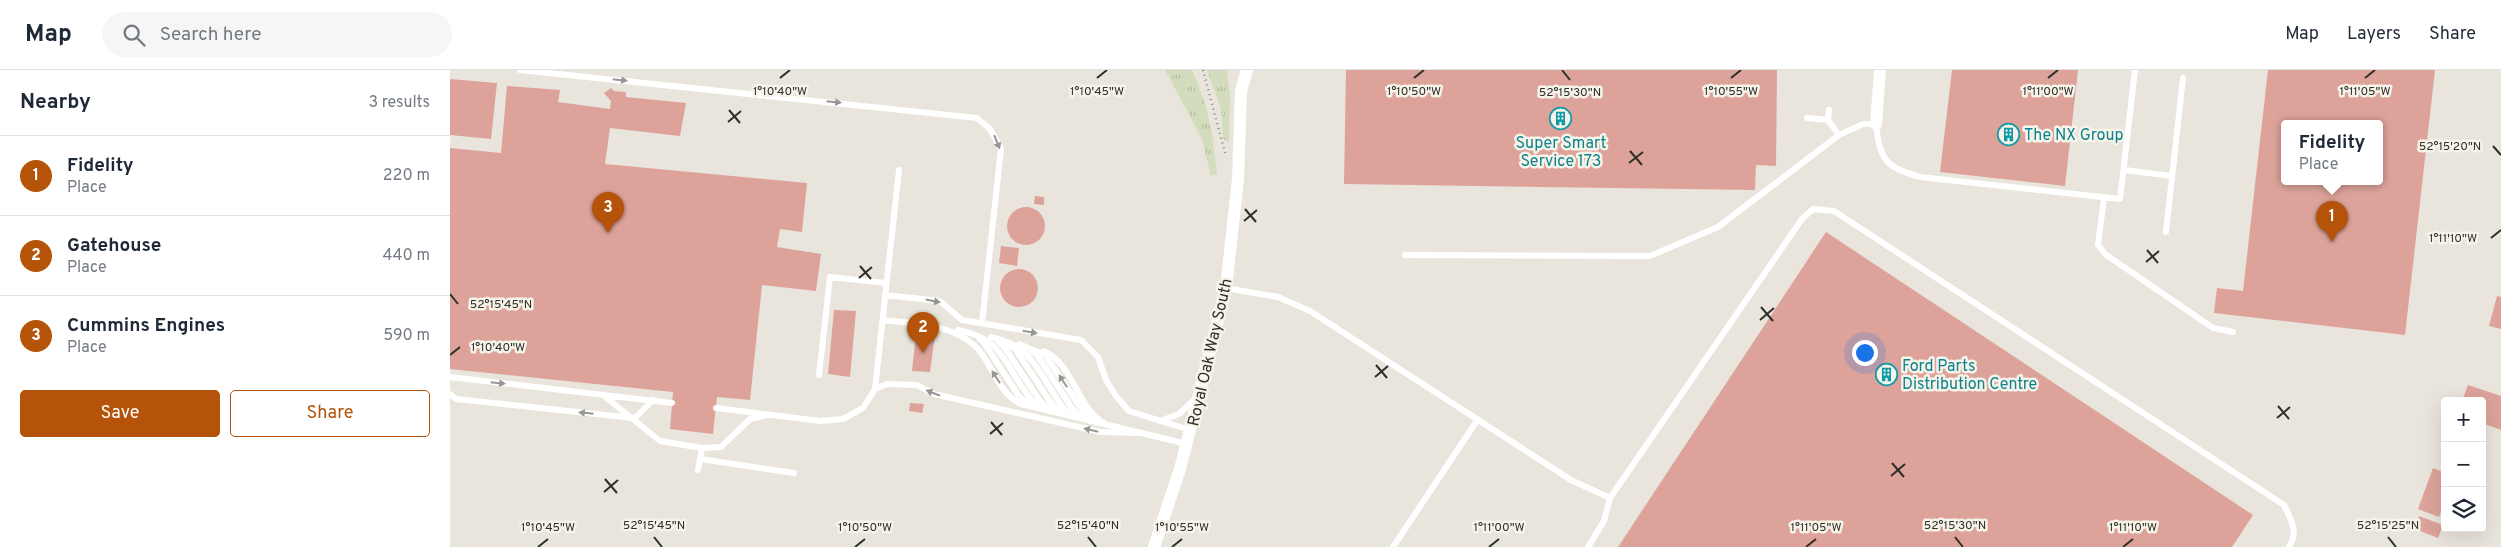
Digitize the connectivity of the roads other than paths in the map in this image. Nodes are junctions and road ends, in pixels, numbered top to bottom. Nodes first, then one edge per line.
1 (520, 70) edge
2 (1236, 70) edge
3 (1247, 70) edge
4 (1880, 70) edge
5 (2135, 70) edge
6 (2183, 78) dead end
7 (1241, 92) junction
8 (1829, 110) dead end
9 (1807, 118) dead end
10 (1828, 120) junction
11 (1876, 124) junction
12 (1839, 135) junction
13 (899, 170) dead end
14 (2125, 170) junction
15 (2171, 176) junction
16 (2104, 198) junction
17 (2166, 232) dead end
18 (1405, 255) dead end
19 (886, 283) junction
20 (1226, 288) junction
21 (885, 295) junction
22 (882, 320) junction
23 (982, 323) junction
24 (948, 328) junction
25 (958, 330) junction
26 (970, 332) junction
27 (2233, 332) dead end
28 (981, 335) junction
29 (991, 338) junction
30 (1002, 340) junction
31 (1013, 343) junction
32 (1023, 345) junction
33 (819, 375) dead end
34 (450, 377) edge
35 (875, 389) junction
36 (1200, 390) junction
37 (450, 394) edge
38 (601, 394) junction
39 (653, 400) junction
40 (672, 403) dead end
41 (1034, 407) junction
42 (716, 408) dead end
43 (1045, 410) junction
44 (1056, 412) junction
45 (1066, 415) junction
46 (776, 416) junction
47 (1077, 418) junction
48 (634, 419) junction
49 (1478, 419) junction
50 (1087, 420) junction
51 (1159, 422) junction
52 (1098, 423) junction
53 (1109, 425) junction
54 (1190, 430) junction
55 (1140, 433) junction
56 (1187, 444) junction
57 (702, 448) junction
58 (700, 459) junction
59 (698, 470) dead end
60 (794, 473) dead end
61 (1610, 498) junction
62 (1154, 547) edge
63 (1393, 547) edge
64 (1588, 547) edge
65 (2289, 547) edge

1 -> 23 lane
2 - 7 street, Royal Oak Way South
3 - 7 street, Royal Oak Way South
4 - 11 street
5 - 14 lane
6 - 15 lane
7 - 20 street, Royal Oak Way South
8 - 10 lane
9 - 10 lane
10 - 12 lane
11 - 12 lane
11 - 16 lane
12 - 18 lane
13 - 19 lane
14 - 15 lane
14 - 16 lane
15 - 17 lane
16 - 27 lane
19 - 21 lane
19 - 33 lane
20 - 36 street, Royal Oak Way South
20 - 49 lane
21 - 22 lane
21 -> 23 lane
22 - 24 lane
22 - 35 lane
23 -> 51 lane
24 - 25 lane
41 -> 24 lane
25 - 26 lane
25 - 41 lane
26 - 28 lane
26 - 43 lane
28 - 29 lane
28 - 44 lane
29 - 30 lane
29 - 45 lane
30 - 31 lane
30 - 47 lane
31 - 32 lane
31 - 50 lane
52 -> 32 lane
32 - 53 lane
34 -> 38 lane
35 - 46 lane
55 -> 35 lane
36 - 51 lane
36 - 54 street, Royal Oak Way South
48 -> 37 lane
38 - 39 lane
38 - 48 lane
39 - 40 lane
39 - 48 lane
41 - 43 lane
42 - 46 lane
43 - 44 lane
44 - 45 lane
45 - 47 lane
46 - 57 lane
47 - 50 lane
48 - 57 lane
49 - 61 lane
49 - 63 lane
50 - 52 lane
51 - 54 lane
52 - 53 lane
53 - 55 lane
54 - 56 street, Royal Oak Way South
55 - 56 lane
56 - 62 street, Royal Oak Way South
57 - 58 lane
58 - 59 lane
58 - 60 lane
61 - 64 lane
61 - 65 lane

